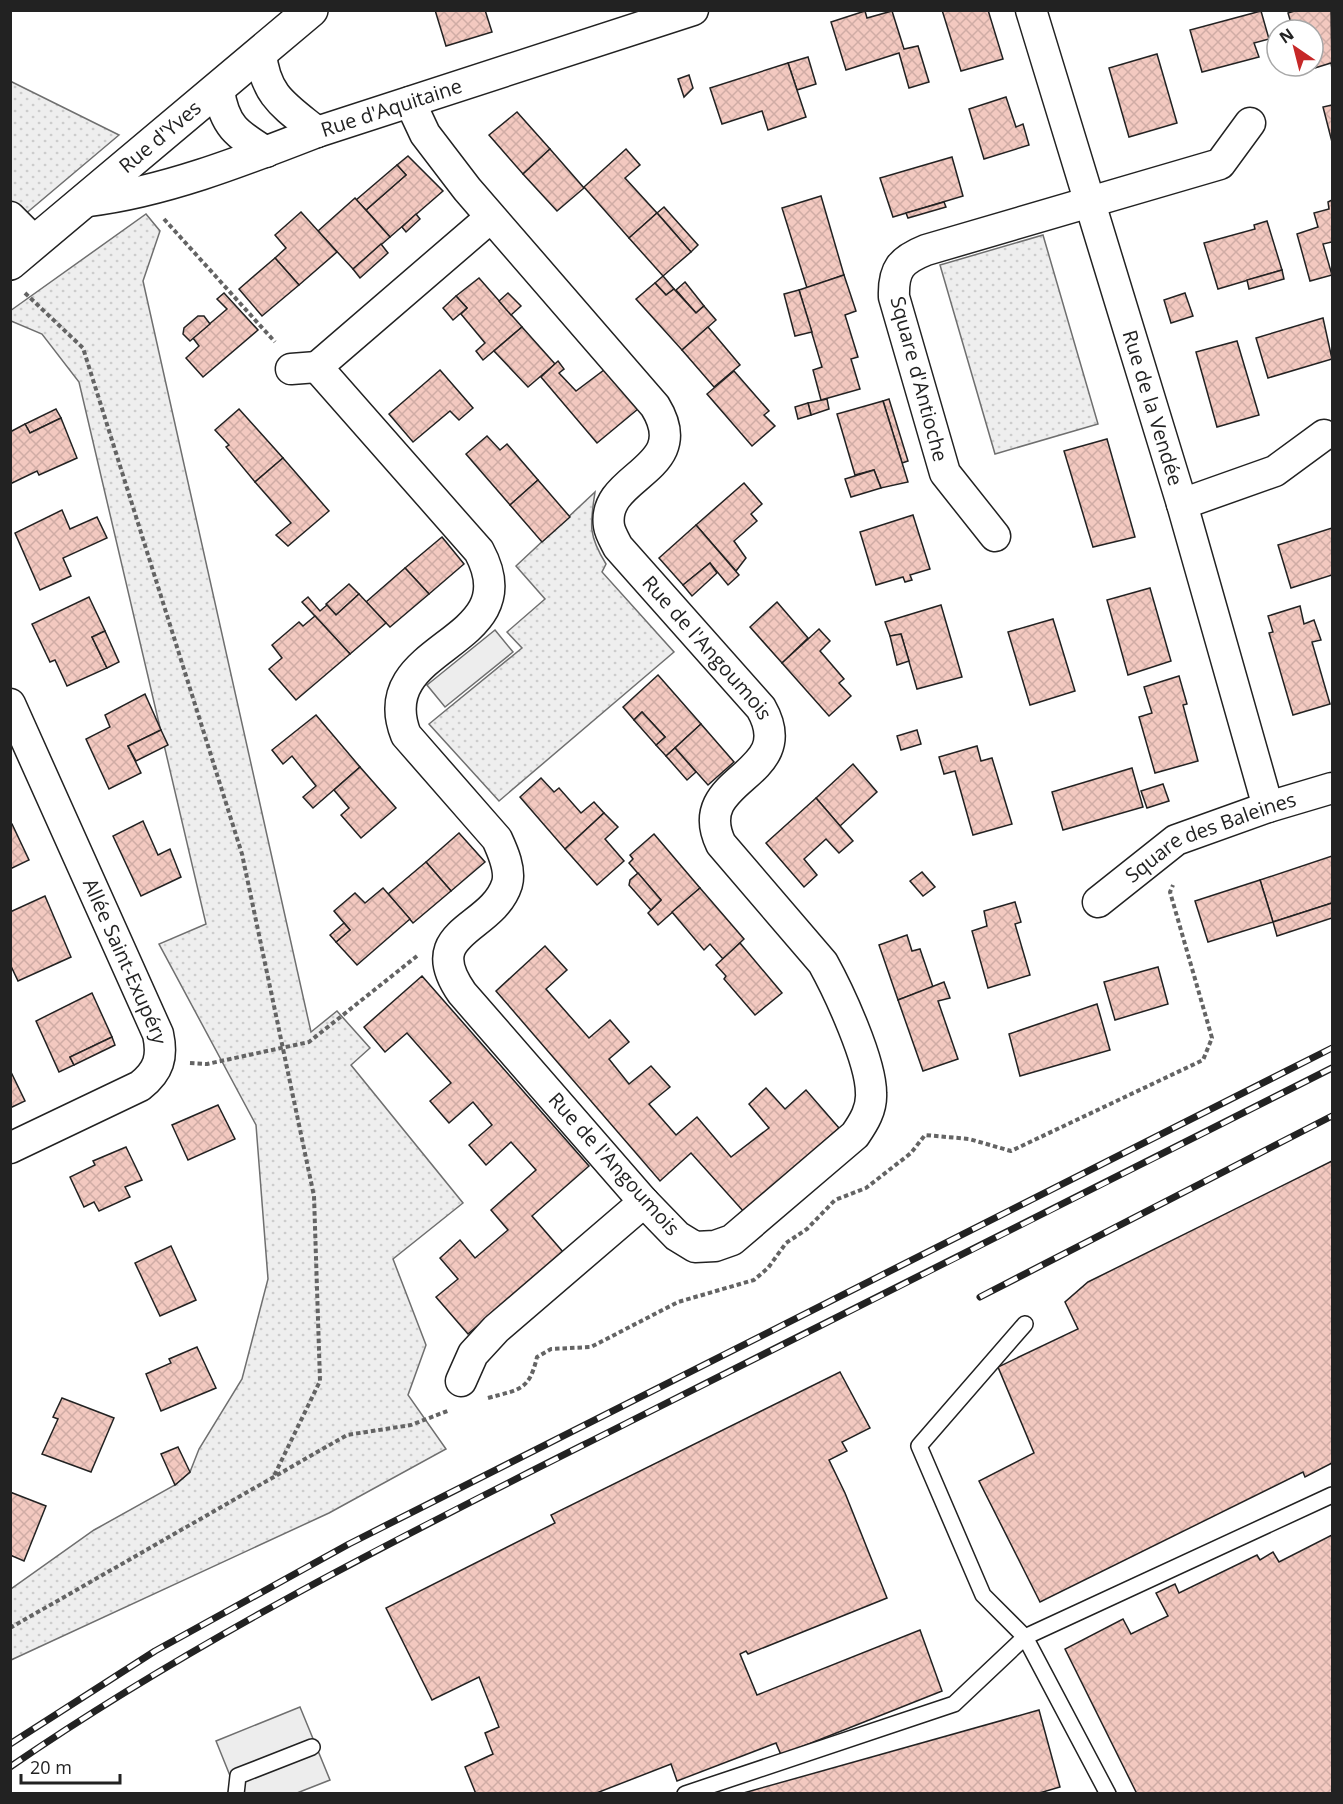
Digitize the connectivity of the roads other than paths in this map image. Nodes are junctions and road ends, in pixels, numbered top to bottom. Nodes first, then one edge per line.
1 (311, 10) edge
2 (693, 10) edge
3 (1031, 10) edge
4 (261, 53) junction
5 (219, 90) junction
6 (410, 102) junction
7 (1250, 123) dead end
8 (317, 132) junction
9 (266, 152) junction
10 (88, 201) junction
11 (1092, 202) junction
12 (10, 217) edge
13 (490, 218) junction
14 (34, 242) junction
15 (16, 277) edge
16 (1324, 435) dead end
17 (1182, 504) junction
18 (995, 536) dead end
19 (10, 704) edge
20 (1332, 788) edge
21 (1268, 807) junction
22 (1098, 902) dead end
23 (10, 1148) edge
24 (644, 1202) junction
25 (1025, 1324) dead end
26 (461, 1381) dead end
27 (1332, 1495) edge
28 (1025, 1637) junction
29 (312, 1747) dead end
30 (236, 1794) edge
31 (685, 1794) edge
32 (1108, 1794) edge

1 - 4 street, Rue d'Yves
2 - 6 street, Rue d'Aquitaine
3 - 11 street, Rue de la Vendée
4 - 5 street, Rue d'Yves
4 - 8 street
5 - 9 street
5 - 10 street, Rue d'Yves
6 - 8 street, Rue d'Aquitaine
6 - 13 street, Rue de l'Angoumois
7 - 11 street, Square d'Antioche
8 - 9 street, Rue d'Aquitaine
9 - 10 street, Rue d'Aquitaine
10 - 14 street, Rue d'Yves
11 - 17 street, Rue de la Vendée
11 - 18 street, Square d'Antioche
12 - 14 street
13 - 24 street, Rue de l'Angoumois
13 - 24 street, Rue de l'Angoumois
14 - 15 street, Rue d'Yves
16 - 17 street
17 - 21 street, Rue de la Vendée
19 - 23 street, Allée Saint-Exupéry
20 - 21 street, Square des Baleines
21 - 22 street, Square des Baleines
24 - 26 street
25 - 28 lane
27 - 28 lane
28 - 31 lane
28 - 32 lane
29 - 30 lane

